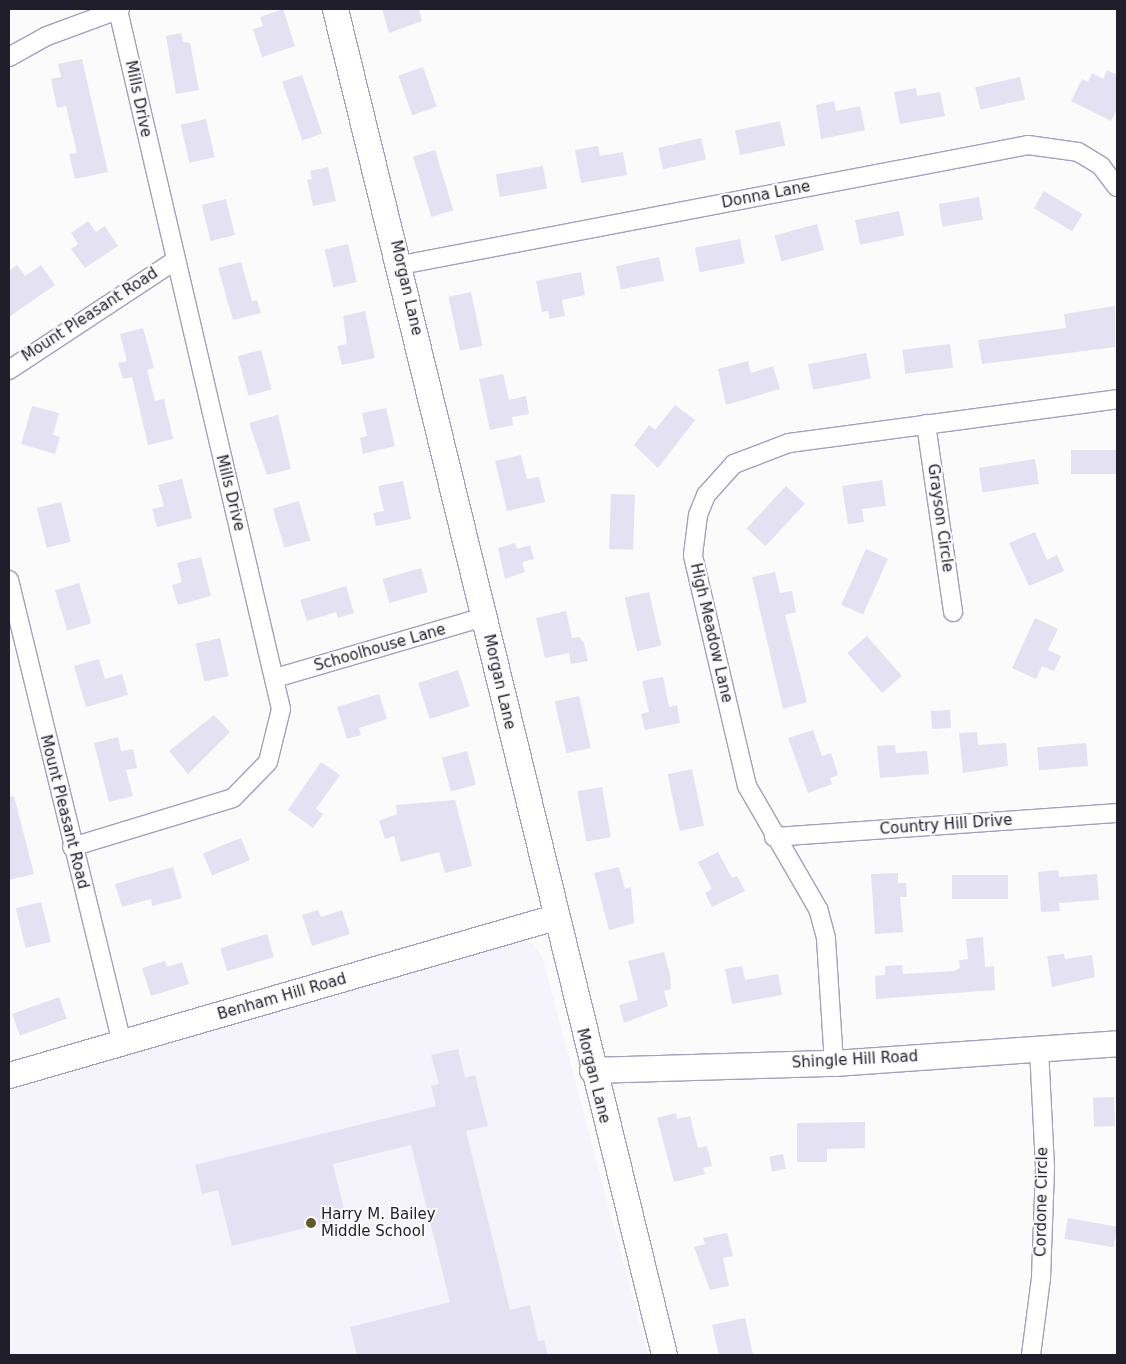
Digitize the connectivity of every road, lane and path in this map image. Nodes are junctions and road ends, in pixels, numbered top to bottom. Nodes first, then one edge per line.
1 (119, 9) edge
2 (335, 9) edge
3 (9, 57) edge
4 (1117, 187) edge
5 (173, 262) junction
6 (401, 265) junction
7 (9, 370) edge
8 (1117, 399) edge
9 (926, 424) junction
10 (9, 580) edge
11 (953, 612) dead end
12 (484, 617) junction
13 (275, 678) junction
14 (1117, 814) edge
15 (774, 836) junction
16 (72, 847) junction
17 (555, 917) junction
18 (1117, 1043) edge
19 (122, 1044) junction
20 (1039, 1048) junction
21 (834, 1063) junction
22 (592, 1070) junction
23 (9, 1075) edge
24 (664, 1355) edge
25 (1031, 1355) edge

1 - 3 street
1 - 5 street, Mills Drive
2 - 6 street, Morgan Lane
4 - 6 street, Donna Lane
5 - 7 street, Mount Pleasant Road
5 - 13 street, Mills Drive
6 - 12 street, Morgan Lane
8 - 9 street, High Meadow Lane
9 - 11 street, Grayson Circle
9 - 15 street, High Meadow Lane
10 - 16 street, Mount Pleasant Road
12 - 13 street, Schoolhouse Lane
12 - 17 street, Morgan Lane
13 - 16 street, Mills Drive
14 - 15 street, Country Hill Drive
15 - 21 street, High Meadow Lane
16 - 19 street, Mount Pleasant Road
17 - 19 street, Benham Hill Road
17 - 22 street, Morgan Lane
18 - 20 street, Shingle Hill Road
19 - 23 street, Benham Hill Road
20 - 21 street, Shingle Hill Road
20 - 25 street, Cordone Circle
21 - 22 street, Shingle Hill Road
22 - 24 street, Morgan Lane

